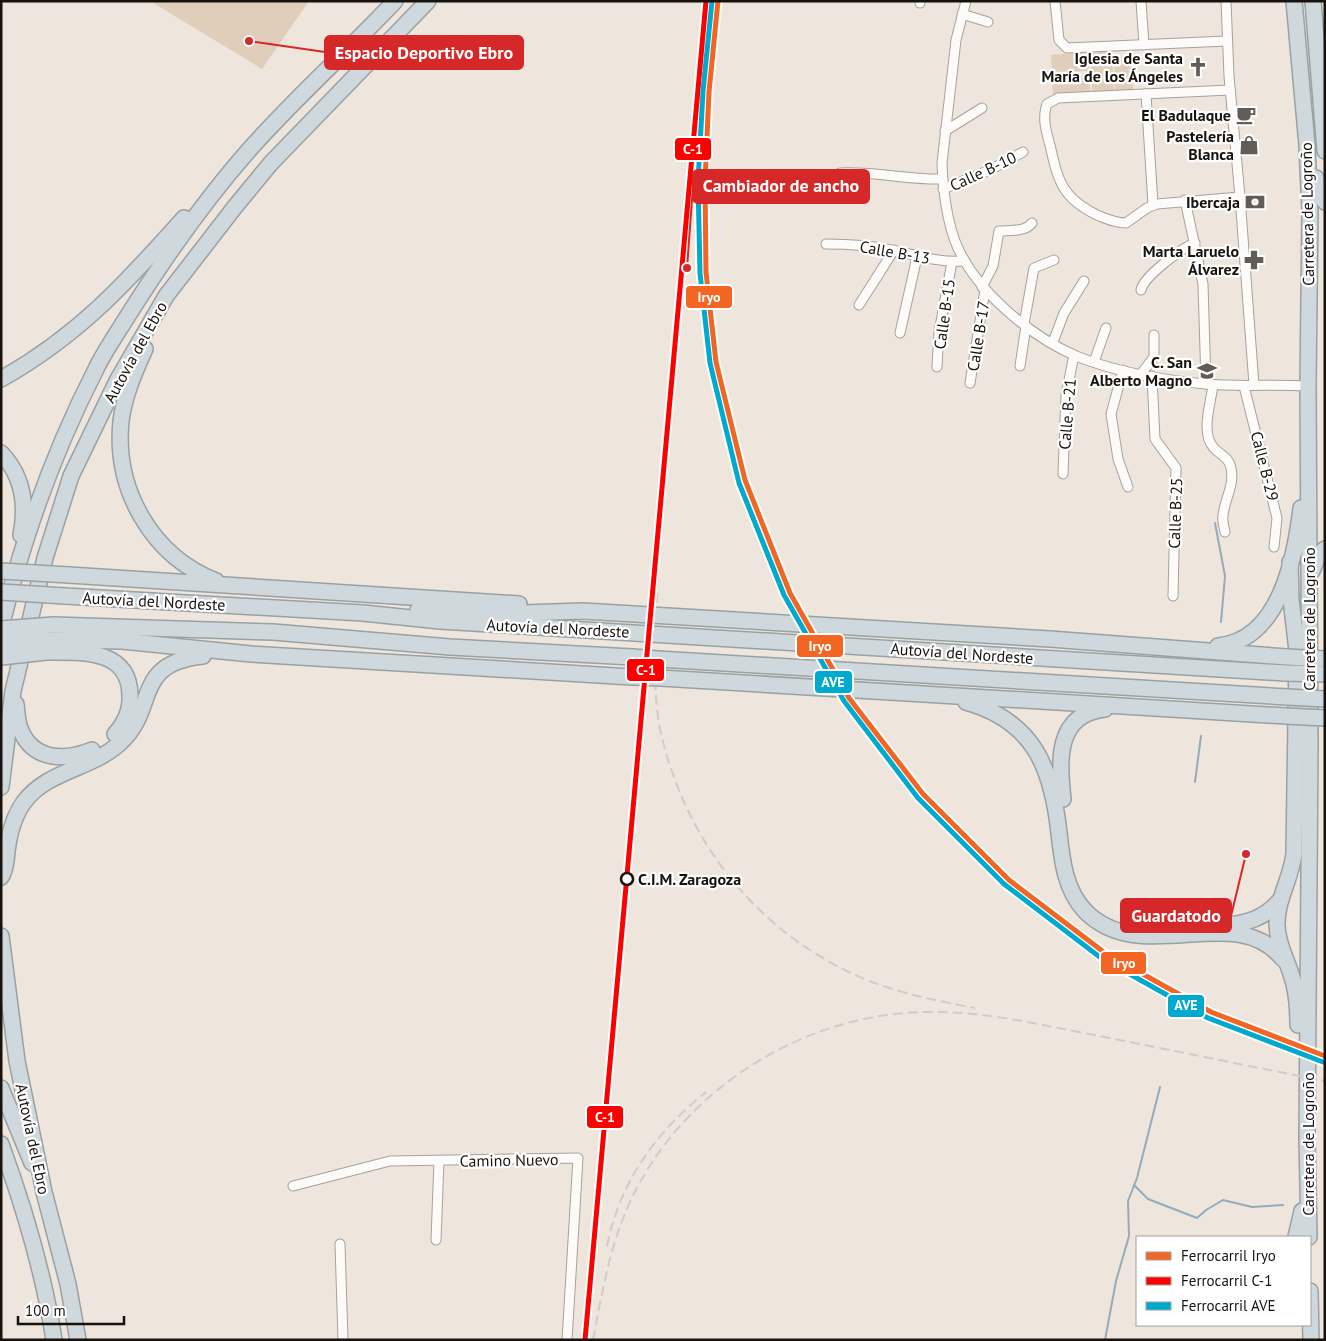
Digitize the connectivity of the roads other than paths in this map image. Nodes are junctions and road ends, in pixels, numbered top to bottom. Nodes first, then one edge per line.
1 (386, 1) edge
2 (394, 1) edge
3 (428, 1) edge
4 (966, 1) edge
5 (1055, 1) edge
6 (1141, 1) edge
7 (1226, 1) edge
8 (1294, 1) edge
9 (1312, 1) edge
10 (962, 14) junction
11 (988, 22) dead end
12 (1227, 41) junction
13 (1144, 45) junction
14 (338, 55) junction
15 (1300, 60) junction
16 (1320, 67) junction
17 (1325, 88) edge
18 (1230, 90) junction
19 (301, 93) junction
20 (1146, 94) junction
21 (982, 108) dead end
22 (945, 130) junction
23 (1325, 151) edge
24 (1023, 152) dead end
25 (840, 173) dead end
26 (943, 184) junction
27 (1240, 197) junction
28 (1185, 200) junction
29 (1324, 200) edge
30 (1153, 205) junction
31 (1310, 212) junction
32 (1032, 223) dead end
33 (1195, 243) junction
34 (826, 244) dead end
35 (894, 250) junction
36 (198, 254) junction
37 (917, 257) junction
38 (1054, 260) dead end
39 (964, 261) junction
40 (952, 262) junction
41 (1084, 281) dead end
42 (984, 288) junction
43 (1141, 290) dead end
44 (859, 305) dead end
45 (1025, 325) junction
46 (1106, 328) dead end
47 (900, 333) dead end
48 (1154, 335) dead end
49 (1053, 342) junction
50 (1074, 355) junction
51 (1094, 362) junction
52 (1020, 366) dead end
53 (937, 367) dead end
54 (1123, 370) junction
55 (1140, 374) junction
56 (1152, 376) junction
57 (1, 379) edge
58 (970, 383) dead end
59 (1209, 384) junction
60 (1249, 386) junction
61 (1308, 386) junction
62 (1, 453) edge
63 (1063, 474) dead end
64 (1308, 477) junction
65 (1128, 487) dead end
66 (1225, 532) dead end
67 (1274, 547) dead end
68 (1325, 549) edge
69 (1290, 562) junction
70 (1, 571) edge
71 (1310, 575) junction
72 (232, 586) junction
73 (1, 592) edge
74 (1172, 596) dead end
75 (583, 611) junction
76 (363, 613) junction
77 (1, 616) edge
78 (1, 628) edge
79 (50, 639) junction
80 (350, 639) junction
81 (1, 643) edge
82 (1189, 649) junction
83 (251, 654) junction
84 (1, 657) edge
85 (1325, 659) edge
86 (469, 666) junction
87 (1325, 674) edge
88 (13, 691) junction
89 (902, 692) junction
90 (1325, 699) edge
91 (1173, 708) junction
92 (1325, 718) edge
93 (1, 787) edge
94 (1, 878) edge
95 (1282, 898) junction
96 (1, 936) edge
97 (1284, 960) junction
98 (1, 1088) edge
99 (1307, 1132) junction
100 (1, 1144) edge
101 (439, 1161) junction
102 (293, 1186) dead end
103 (44, 1192) junction
104 (1296, 1236) edge
105 (1309, 1236) edge
106 (436, 1240) dead end
107 (340, 1244) dead end
108 (1311, 1326) edge
109 (54, 1340) edge
110 (78, 1340) edge
111 (343, 1340) edge
112 (567, 1340) edge
113 (1311, 1340) edge

1 - 14 highway
2 - 14 highway, Autovía del Ebro
3 - 36 highway, Autovía del Ebro
4 - 10 street
5 - 13 street
6 - 13 street
7 - 12 street, Calle B-29
8 - 15 highway, Carretera de Logroño
9 - 16 highway, Carretera de Logroño
10 - 11 street
10 - 22 street
12 - 13 street
12 - 18 street, Calle B-29
14 - 19 highway, Autovía del Ebro
15 - 29 highway
15 - 31 highway, Carretera de Logroño
16 - 17 highway
16 - 23 highway, Carretera de Logroño
18 - 20 street
18 - 27 street, Calle B-29
19 - 57 highway
19 - 78 highway, Autovía del Ebro
20 - 30 street
20 - 30 street
21 - 22 street
22 - 26 street
24 - 26 street, Calle B-10
25 - 26 street
26 - 39 street
27 - 28 street
27 - 60 street, Calle B-29
28 - 30 street
28 - 33 street
29 - 31 highway
31 - 61 highway, Carretera de Logroño
32 - 42 street, Calle B-17
33 - 43 street
33 - 59 street
34 - 35 street, Calle B-13
35 - 37 street, Calle B-13
35 - 44 street
36 - 72 highway
36 - 88 highway, Autovía del Ebro
37 - 40 street, Calle B-13
37 - 47 street
38 - 45 street
39 - 40 street, Calle B-13
39 - 42 street
40 - 53 street, Calle B-15
41 - 49 street
42 - 45 street
42 - 58 street, Calle B-17
45 - 49 street
45 - 52 street
46 - 51 street
48 - 55 street
49 - 50 street
50 - 51 street
50 - 63 street, Calle B-21
51 - 54 street
54 - 55 street
54 - 65 street
55 - 56 street
56 - 59 street
56 - 74 street, Calle B-25
59 - 60 street
59 - 66 street
60 - 61 street
60 - 67 street, Calle B-29
61 - 64 highway, Carretera de Logroño
62 - 77 highway
64 - 69 highway
64 - 71 highway, Carretera de Logroño
68 - 71 highway
69 - 82 highway
69 - 95 highway
70 - 72 highway, bridge
71 - 99 highway, Carretera de Logroño
72 - 75 highway
73 - 76 highway, Autovía del Nordeste, bridge
75 - 76 highway
75 - 82 highway
76 - 87 highway, Autovía del Nordeste, bridge
78 - 79 highway, Autovía del Nordeste, bridge
79 - 80 highway, Autovía del Nordeste
79 - 81 highway, bridge
79 - 83 highway
79 - 84 highway, bridge
79 - 88 highway
80 - 86 highway
80 - 90 highway, Autovía del Nordeste, bridge
82 - 85 highway, bridge
83 - 86 highway
83 - 94 highway
86 - 89 highway, bridge
88 - 93 highway, Autovía del Ebro
89 - 91 highway
89 - 97 highway
91 - 92 highway, bridge
91 - 95 highway
95 - 97 highway
96 - 103 highway, Autovía del Ebro
97 - 99 highway
98 - 103 highway
99 - 104 highway
99 - 105 highway, Carretera de Logroño
100 - 109 highway, Autovía del Ebro
101 - 102 street, Camino Nuevo
101 - 106 street
101 - 112 street, Camino Nuevo
103 - 110 highway, Autovía del Ebro
107 - 111 street
108 - 113 highway

